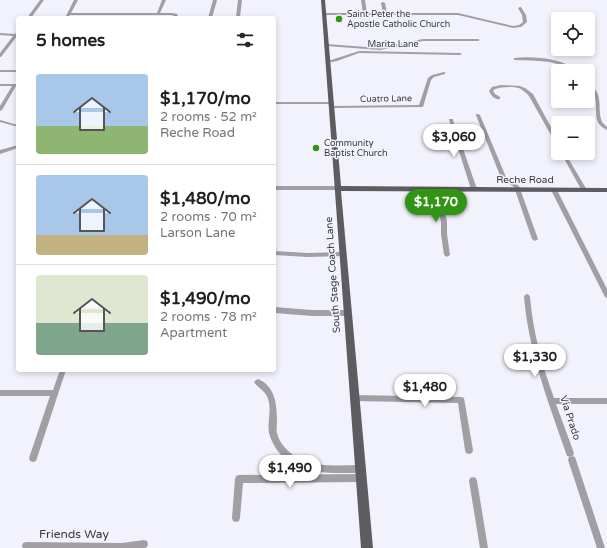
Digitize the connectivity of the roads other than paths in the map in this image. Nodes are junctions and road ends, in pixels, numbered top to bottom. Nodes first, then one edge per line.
1 (42, 0) edge
2 (76, 0) edge
3 (164, 0) edge
4 (215, 0) edge
5 (240, 0) edge
6 (323, 0) edge
7 (363, 0) edge
8 (383, 3) dead end
9 (520, 8) dead end
10 (158, 14) junction
11 (324, 14) junction
12 (365, 14) junction
13 (385, 14) junction
14 (30, 16) edge
15 (68, 16) edge
16 (99, 16) edge
17 (134, 16) edge
18 (171, 16) edge
19 (211, 16) edge
20 (238, 16) edge
21 (16, 33) edge
22 (16, 34) edge
23 (0, 35) edge
24 (478, 40) dead end
25 (326, 45) junction
26 (460, 54) dead end
27 (0, 56) edge
28 (515, 59) dead end
29 (327, 62) junction
30 (563, 64) edge
31 (0, 71) edge
32 (16, 71) edge
33 (444, 74) dead end
34 (16, 85) edge
35 (0, 86) edge
36 (16, 86) edge
37 (595, 93) edge
38 (498, 98) dead end
39 (276, 103) edge
40 (330, 105) junction
41 (0, 110) edge
42 (478, 115) dead end
43 (450, 120) dead end
44 (0, 121) edge
45 (16, 125) edge
46 (607, 129) edge
47 (551, 131) edge
48 (16, 147) edge
49 (0, 152) edge
50 (567, 160) edge
51 (276, 188) edge
52 (338, 188) junction
53 (433, 189) junction
54 (474, 189) junction
55 (517, 190) junction
56 (554, 190) junction
57 (584, 190) junction
58 (607, 190) edge
59 (535, 239) dead end
60 (276, 253) edge
61 (343, 254) junction
62 (447, 256) dead end
63 (607, 295) edge
64 (527, 297) dead end
65 (276, 310) edge
66 (348, 313) junction
67 (62, 372) edge
68 (258, 382) dead end
69 (0, 393) edge
70 (55, 393) junction
71 (354, 398) junction
72 (552, 401) junction
73 (607, 401) edge
74 (469, 450) dead end
75 (33, 458) dead end
76 (360, 474) junction
77 (473, 481) dead end
78 (236, 518) dead end
79 (144, 544) dead end
80 (26, 546) dead end
81 (122, 547) edge
82 (367, 548) edge
83 (484, 548) edge
84 (601, 548) edge

1 - 14 street
2 - 15 street
3 - 10 street
4 - 19 street
5 - 20 street
6 - 11 main road, South Stage Coach Lane
7 - 12 street
8 - 13 street
9 - 13 street
10 - 17 street
10 - 18 street
11 - 12 street
11 - 25 main road, South Stage Coach Lane
12 - 13 street
15 - 16 street
16 - 17 street
21 - 23 street
22 - 27 street
24 - 25 street
25 - 29 main road, South Stage Coach Lane
26 - 29 street, Marita Lane
28 - 30 street
29 - 40 main road, South Stage Coach Lane
31 - 32 street
33 - 40 street, Cuatro Lane
34 - 35 street
36 - 41 street
37 - 46 street
38 - 47 street
39 - 40 street
40 - 52 main road, South Stage Coach Lane
42 - 55 street
43 - 54 street
44 - 45 street
48 - 49 street
50 - 57 street
51 - 52 street, Reche Road
52 - 53 main road, Reche Road
52 - 61 main road, South Stage Coach Lane
53 - 54 main road, Reche Road
53 - 62 street
54 - 55 main road, Reche Road
55 - 56 main road, Reche Road
55 - 59 street
56 - 57 main road, Reche Road
56 - 63 street
57 - 58 main road, Reche Road
60 - 61 street
61 - 66 main road, South Stage Coach Lane
64 - 72 street, Via Prado
65 - 66 street
66 - 71 main road, South Stage Coach Lane
67 - 70 street
68 - 76 street
69 - 70 street
70 - 75 street
71 - 74 street
71 - 76 main road, South Stage Coach Lane
72 - 73 street
72 - 84 street, Via Prado
76 - 78 street
76 - 82 main road, South Stage Coach Lane
77 - 83 street
79 - 81 street, Friends Way
80 - 81 street, Friends Way

